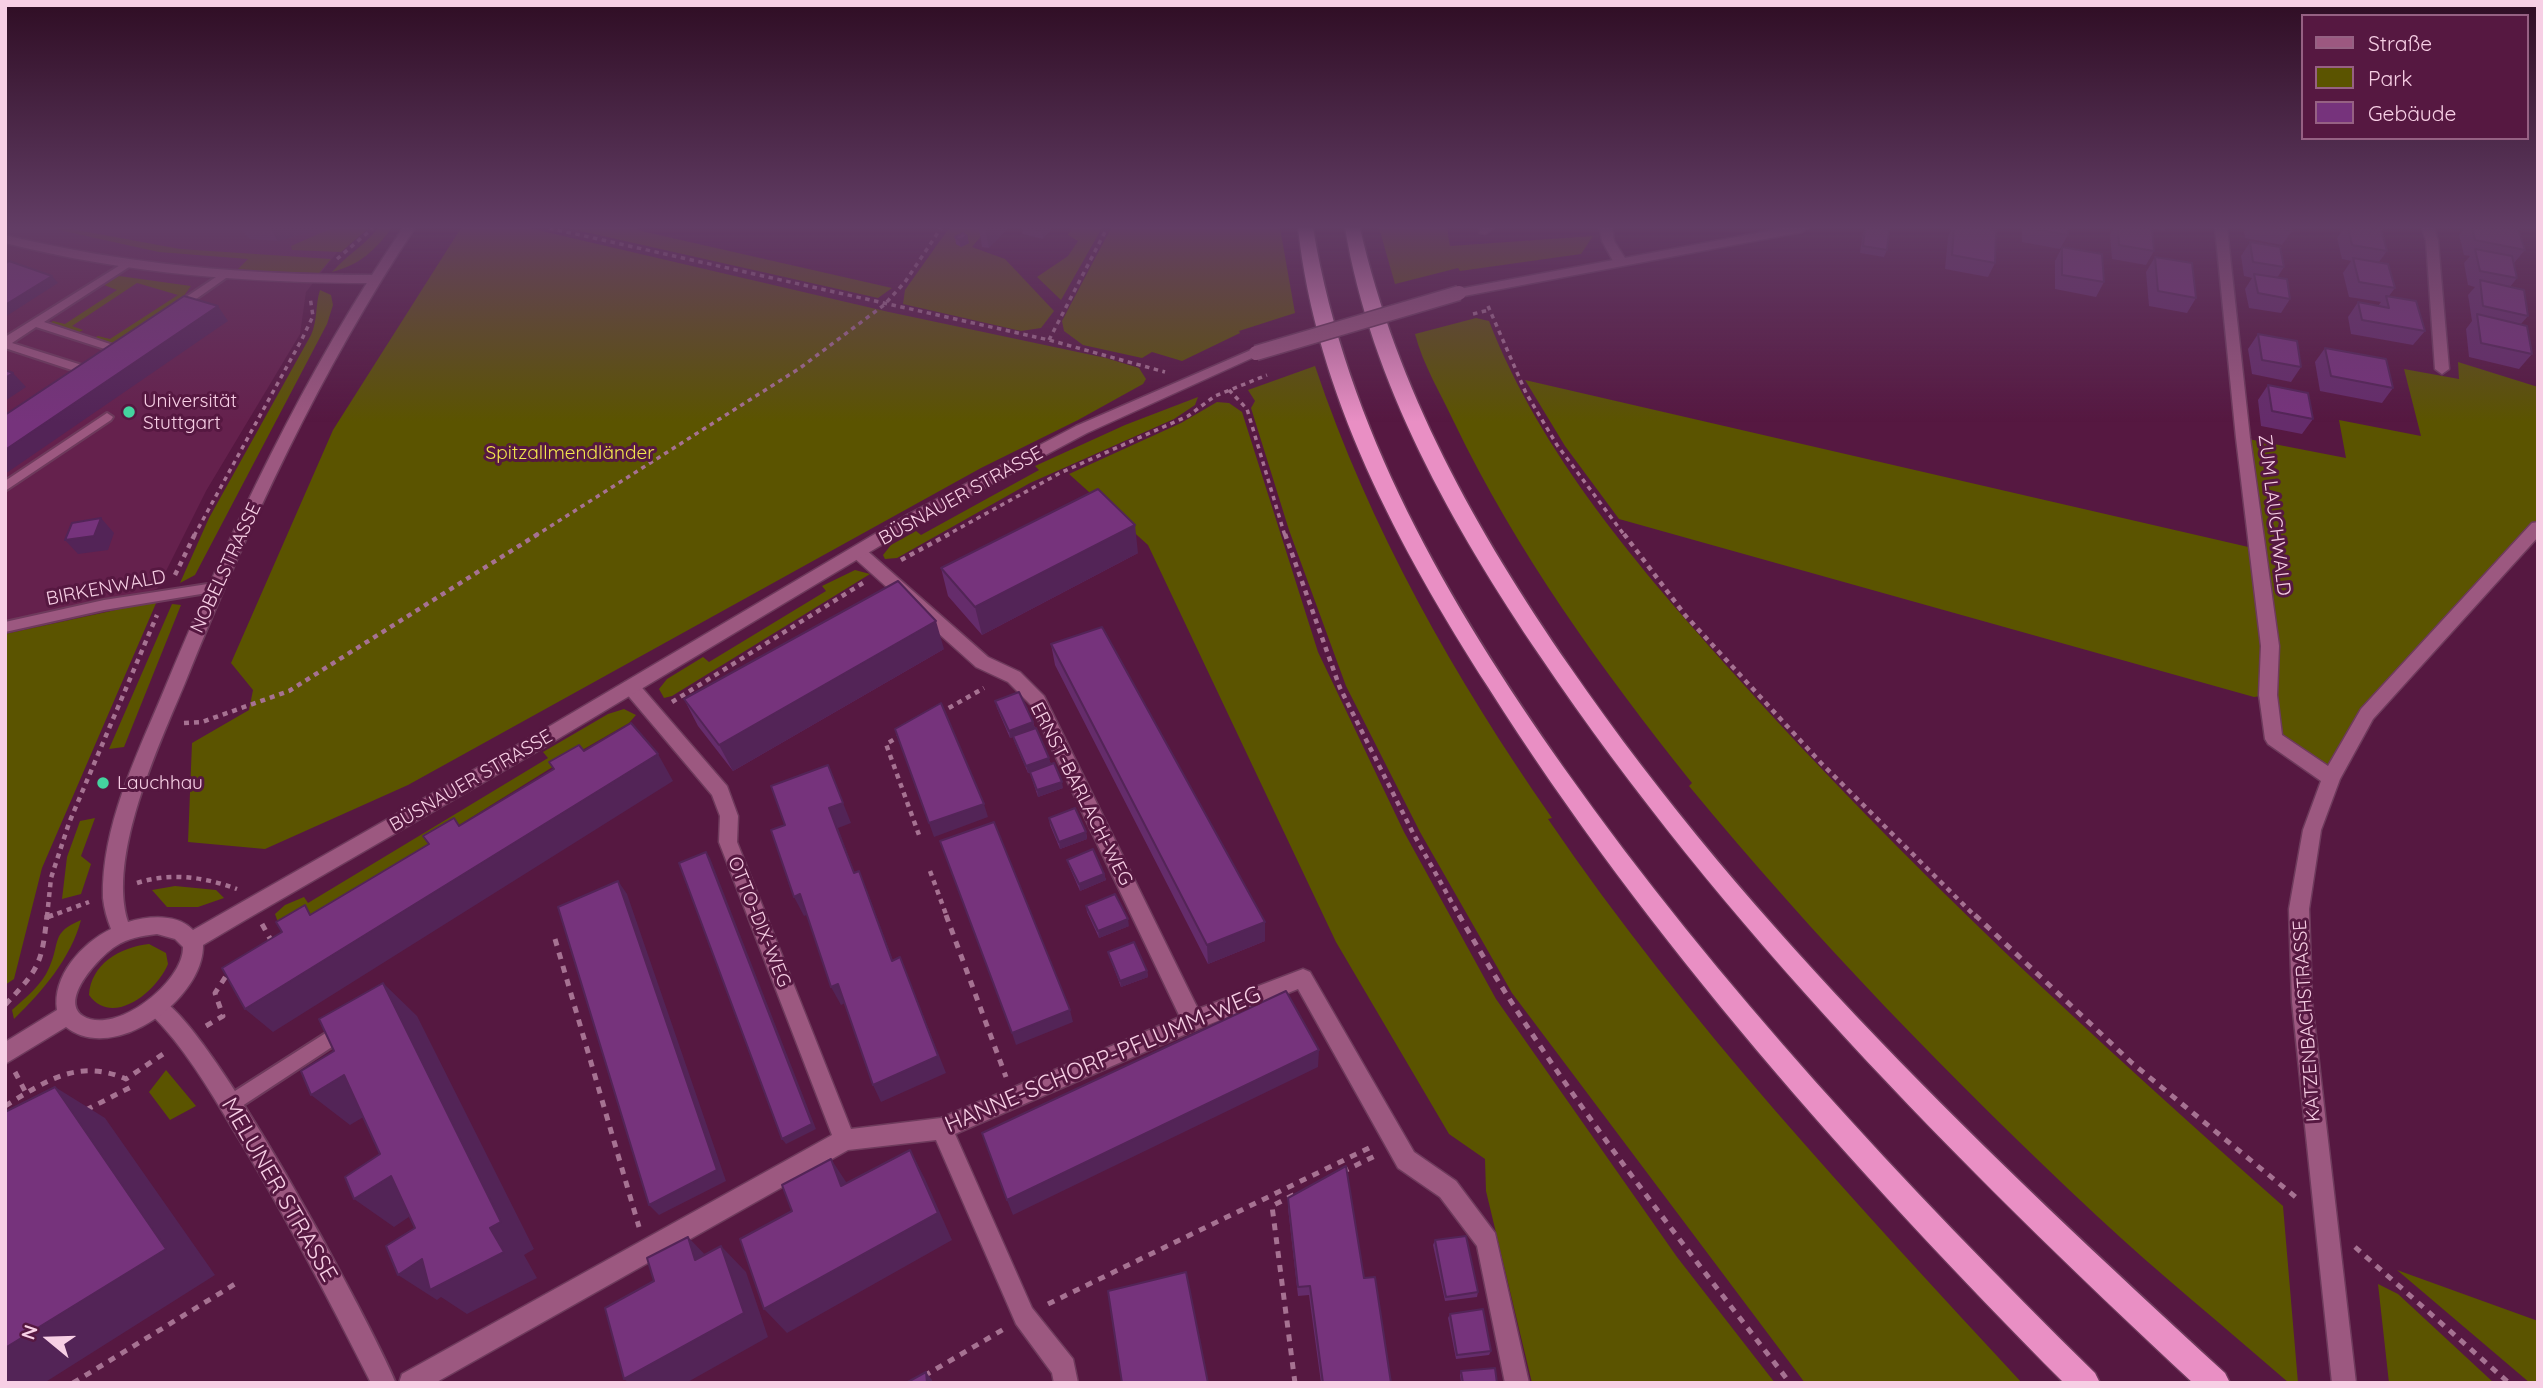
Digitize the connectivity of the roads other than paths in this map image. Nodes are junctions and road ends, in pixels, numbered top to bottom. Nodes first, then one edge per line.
1 (82, 293) edge
2 (198, 293) edge
3 (365, 293) edge
4 (1317, 293) edge
5 (1368, 293) edge
6 (1460, 293) edge
7 (2228, 293) edge
8 (2436, 293) edge
9 (159, 320) edge
10 (35, 323) junction
11 (126, 341) edge
12 (5, 343) edge
13 (115, 349) junction
14 (2442, 369) dead end
15 (84, 370) junction
16 (73, 377) edge
17 (107, 416) dead end
18 (5, 487) edge
19 (2538, 527) edge
20 (858, 552) junction
21 (214, 588) junction
22 (5, 627) edge
23 (631, 687) junction
24 (2330, 778) junction
25 (122, 933) junction
26 (191, 942) junction
27 (158, 1007) junction
28 (68, 1015) junction
29 (1193, 1021) junction
30 (332, 1037) edge
31 (5, 1054) edge
32 (230, 1104) junction
33 (942, 1129) junction
34 (845, 1140) junction
35 (384, 1383) edge
36 (411, 1383) edge
37 (1066, 1383) edge
38 (1517, 1383) edge
39 (2085, 1383) edge
40 (2215, 1383) edge
41 (2344, 1383) edge

1 - 10 lane
2 - 9 lane
3 - 21 street, NOBELSTRASSE
4 - 39 highway
5 - 40 highway
6 - 20 street, BÜSNAUER STRASSE, bridge
7 - 24 street, ZUM LAUCHWALD
8 - 14 street
10 - 12 lane
10 - 13 lane
11 - 13 lane
12 - 15 lane
13 - 15 lane
15 - 16 lane
17 - 18 lane
19 - 24 street, KATZENBACHSTRASSE
20 - 23 street, BÜSNAUER STRASSE
20 - 29 street, ERNST-BARLACH-WEG
21 - 22 lane, BIRKENWALD
21 - 25 street, NOBELSTRASSE
23 - 26 street, BÜSNAUER STRASSE
23 - 34 street, OTTO-DIX-WEG
24 - 41 street, KATZENBACHSTRASSE
25 - 26 street
25 - 28 street
26 - 27 street
27 - 28 street
27 - 32 street, MELUNER STRASSE
28 - 31 street
29 - 33 street, HANNE-SCHORP-PFLUMM-WEG
29 - 38 street, HANNE-SCHORP-PFLUMM-WEG
30 - 32 lane
32 - 35 street, MELUNER STRASSE
33 - 34 street, HANNE-SCHORP-PFLUMM-WEG
33 - 37 street
34 - 36 street, HANNE-SCHORP-PFLUMM-WEG

